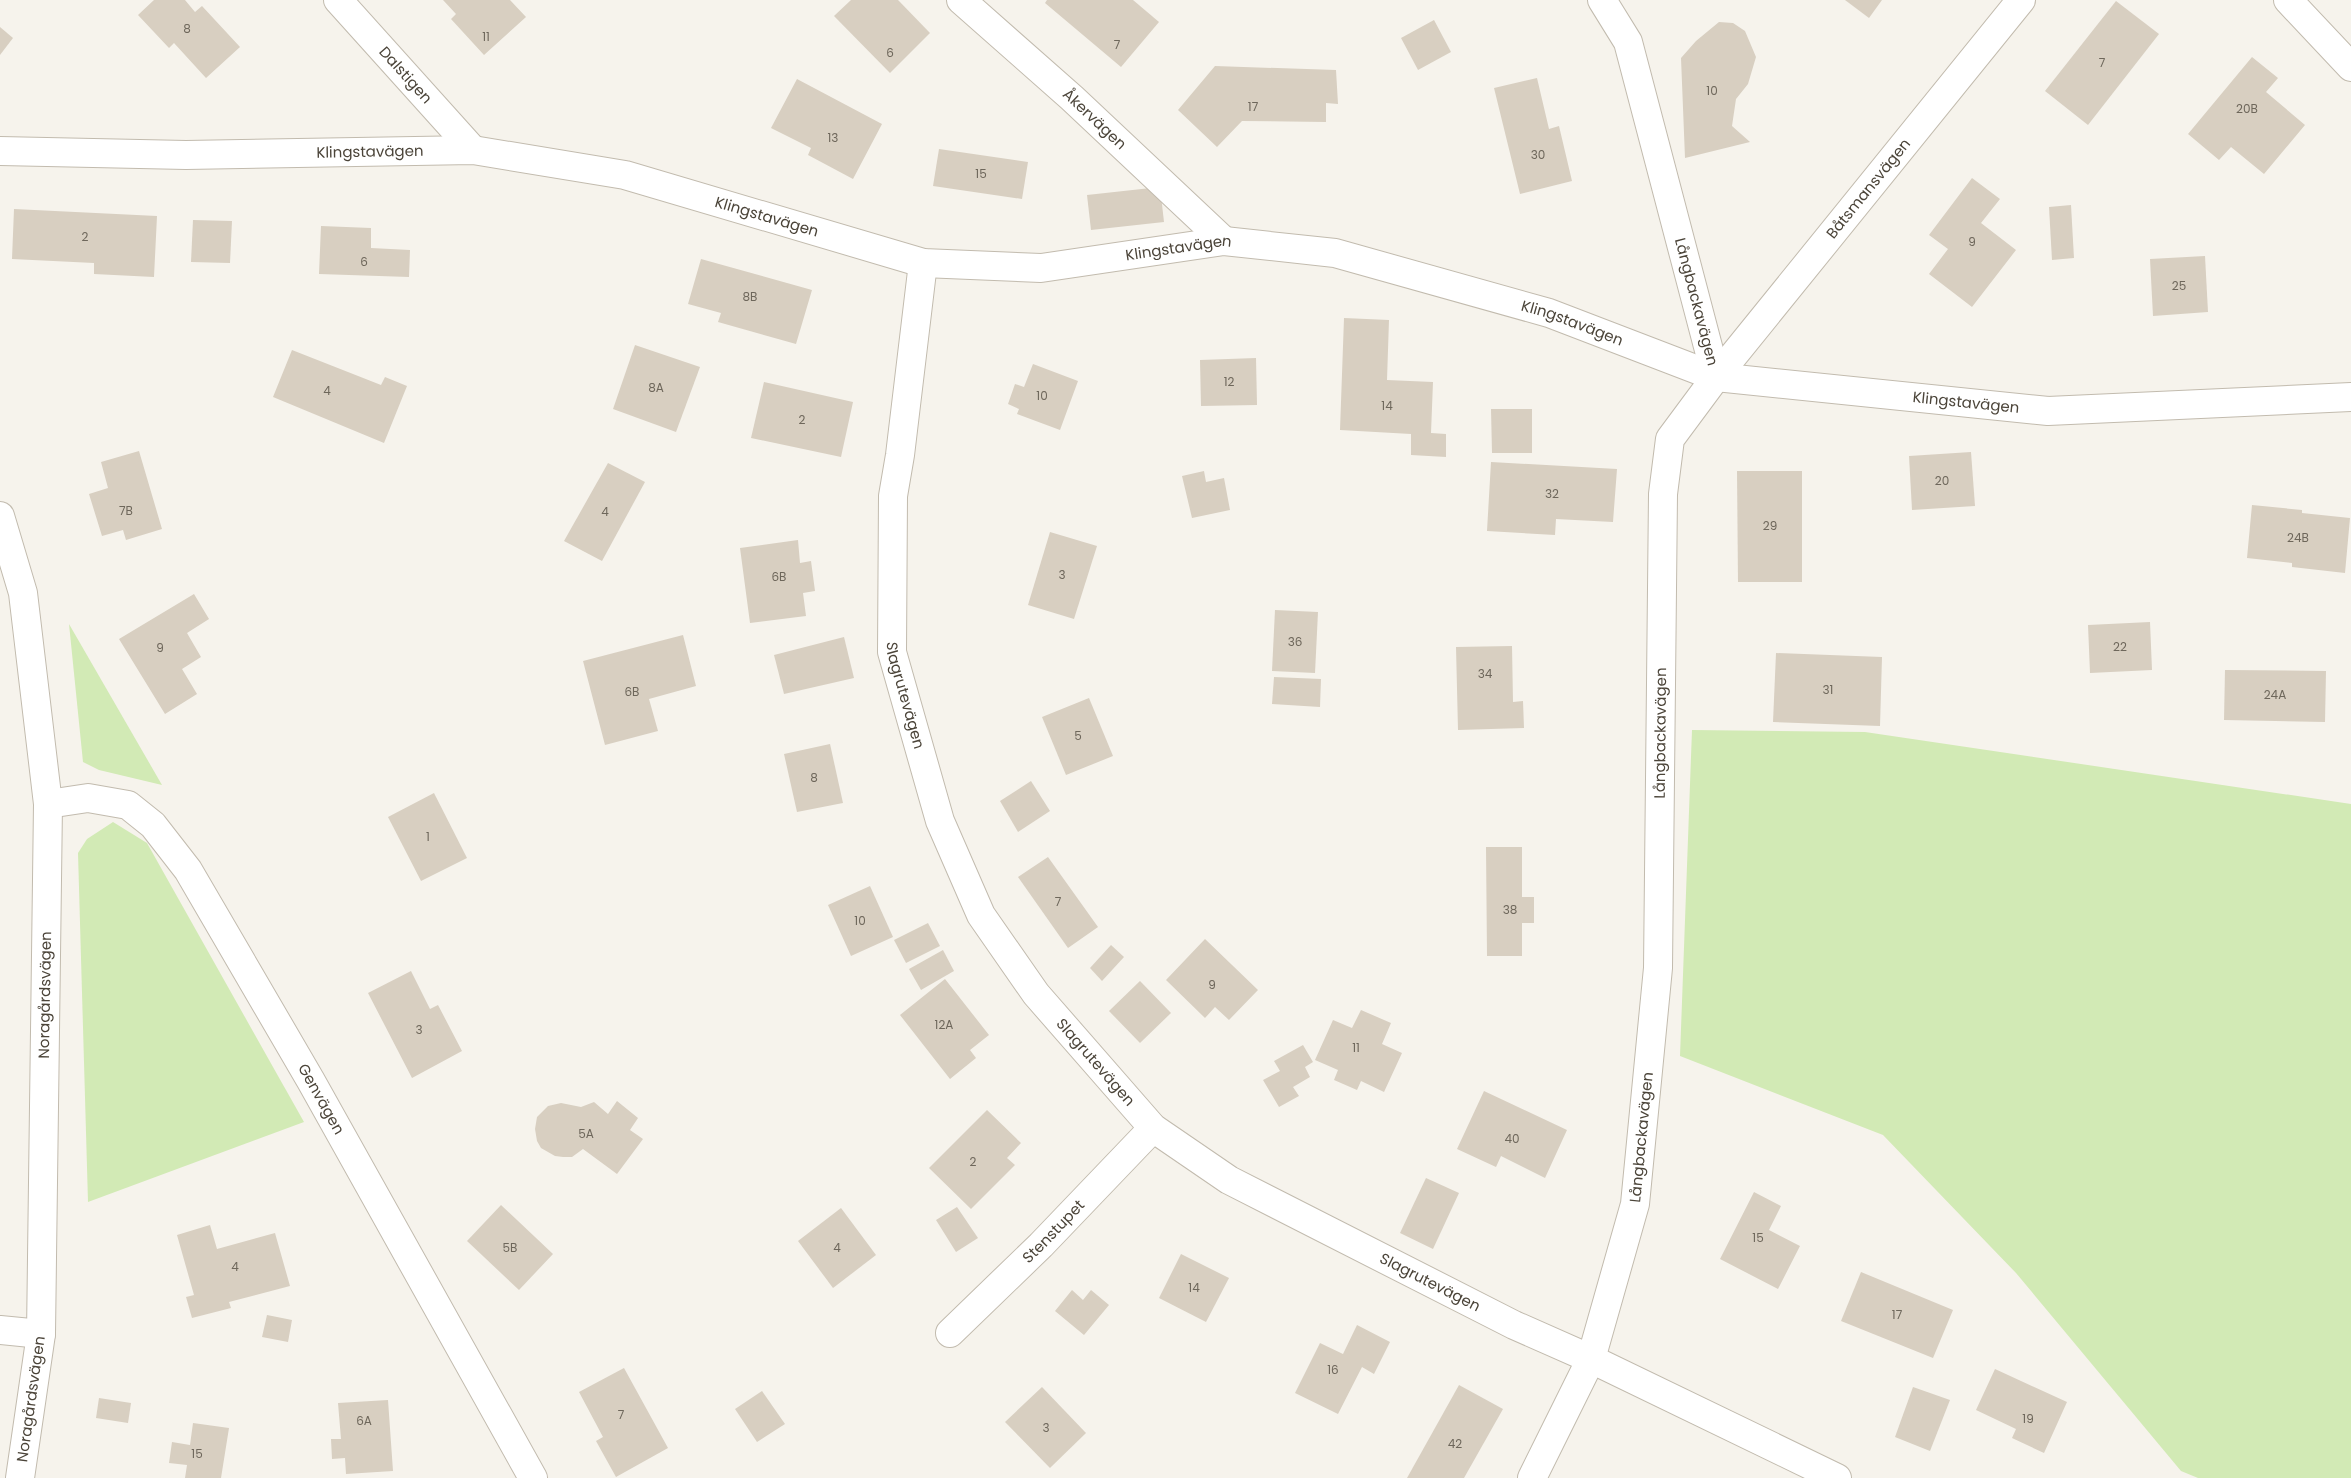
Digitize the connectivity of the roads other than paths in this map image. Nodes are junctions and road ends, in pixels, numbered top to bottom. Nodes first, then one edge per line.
1 (338, 0) edge
2 (961, 0) edge
3 (1602, 0) edge
4 (2021, 0) edge
5 (2288, 0) edge
6 (2351, 68) edge
7 (472, 150) junction
8 (0, 151) edge
9 (1224, 241) junction
10 (922, 264) junction
11 (1716, 377) junction
12 (2351, 397) edge
13 (0, 516) edge
14 (48, 804) junction
15 (1153, 1128) junction
16 (0, 1330) edge
17 (950, 1333) dead end
18 (41, 1334) junction
19 (1592, 1359) junction
20 (20, 1478) edge
21 (533, 1478) edge
22 (1532, 1478) edge
23 (1837, 1478) edge

1 - 7 street, Dalstigen
2 - 9 street, Åkervägen
3 - 11 street, Långbackavägen
4 - 11 street, Båtsmansvägen
5 - 6 street
7 - 8 street, Klingstavägen
7 - 10 street, Klingstavägen
9 - 10 street, Klingstavägen
9 - 11 street, Klingstavägen
10 - 15 street, Slagrutevägen
11 - 12 street, Klingstavägen
11 - 19 street, Långbackavägen
13 - 14 street, Noragårdsvägen
14 - 18 street, Noragårdsvägen
14 - 21 street, Genvägen
15 - 17 street, Stenstupet
15 - 19 street, Slagrutevägen
16 - 18 street
18 - 20 street, Noragårdsvägen
19 - 22 street, Långbackavägen
19 - 23 street, Slagrutevägen

